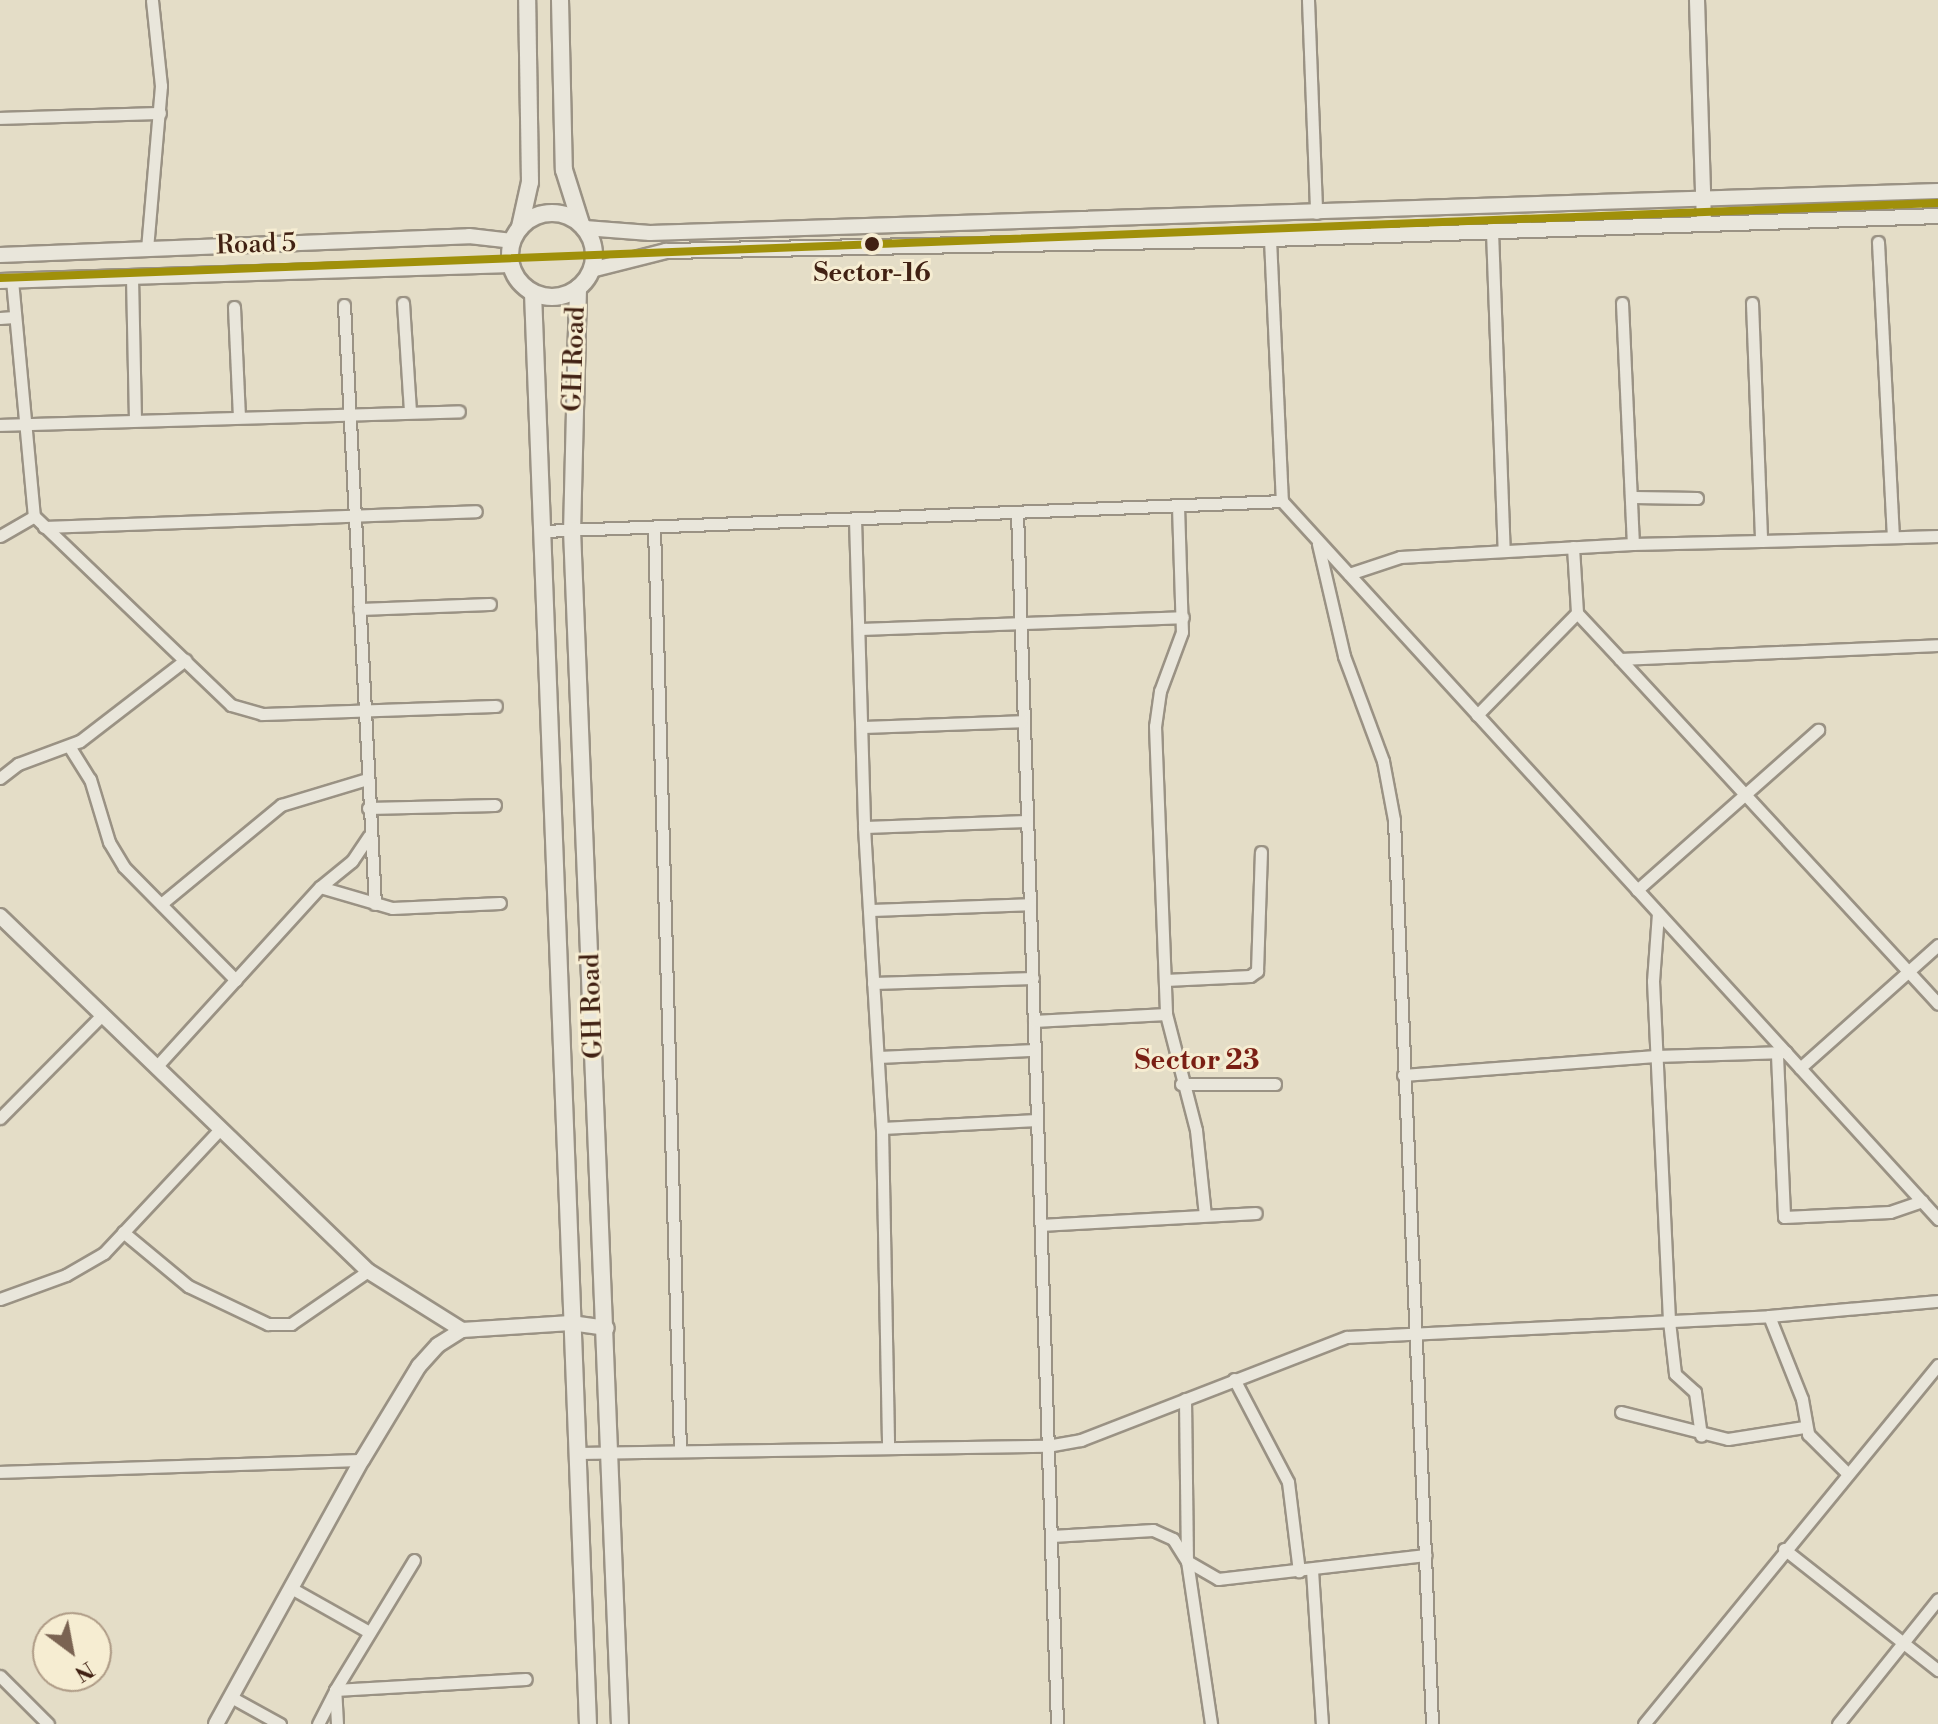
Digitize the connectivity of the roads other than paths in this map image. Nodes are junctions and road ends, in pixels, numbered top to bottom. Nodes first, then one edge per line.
1 (152, 0) edge
2 (527, 0) edge
3 (560, 0) edge
4 (1308, 0) edge
5 (1697, 0) edge
6 (160, 113) junction
7 (0, 118) edge
8 (1938, 191) edge
9 (1705, 201) junction
10 (1316, 213) junction
11 (1938, 216) edge
12 (1704, 223) junction
13 (583, 226) junction
14 (1492, 231) junction
15 (516, 234) junction
16 (1270, 239) junction
17 (1878, 242) dead end
18 (147, 249) junction
19 (0, 255) edge
20 (510, 265) junction
21 (591, 270) junction
22 (132, 277) junction
23 (6, 281) edge
24 (578, 288) junction
25 (533, 293) junction
26 (403, 303) dead end
27 (1622, 303) dead end
28 (1752, 303) dead end
29 (344, 305) dead end
30 (234, 307) dead end
31 (14, 317) junction
32 (0, 318) edge
33 (459, 411) dead end
34 (410, 412) junction
35 (351, 414) junction
36 (239, 416) junction
37 (135, 418) junction
38 (25, 424) junction
39 (0, 425) edge
40 (1634, 497) junction
41 (1697, 498) dead end
42 (1282, 501) junction
43 (1178, 506) junction
44 (476, 511) dead end
45 (1017, 512) junction
46 (355, 514) junction
47 (34, 516) junction
48 (855, 519) junction
49 (44, 527) junction
50 (654, 527) junction
51 (572, 530) junction
52 (543, 531) junction
53 (1893, 535) junction
54 (0, 536) edge
55 (1938, 536) edge
56 (1316, 539) junction
57 (1761, 541) junction
58 (1633, 544) junction
59 (1573, 547) junction
60 (1504, 551) junction
61 (1349, 574) junction
62 (490, 604) dead end
63 (359, 609) junction
64 (1577, 613) junction
65 (1183, 617) junction
66 (1022, 625) junction
67 (859, 629) junction
68 (1938, 645) edge
69 (1620, 659) junction
70 (185, 660) junction
71 (496, 706) dead end
72 (364, 712) junction
73 (1477, 715) junction
74 (1022, 721) junction
75 (862, 727) junction
76 (1818, 730) dead end
77 (69, 746) junction
78 (0, 778) edge
79 (367, 779) junction
80 (1746, 794) junction
81 (495, 805) dead end
82 (368, 808) junction
83 (1027, 821) junction
84 (864, 827) junction
85 (370, 836) junction
86 (1261, 852) dead end
87 (320, 887) junction
88 (1637, 890) junction
89 (500, 903) dead end
90 (161, 904) junction
91 (375, 904) junction
92 (1030, 904) junction
93 (870, 910) junction
94 (1658, 913) junction
95 (0, 916) edge
96 (1938, 945) edge
97 (1908, 969) junction
98 (1033, 978) junction
99 (236, 980) junction
100 (1165, 980) junction
101 (873, 983) junction
102 (1938, 1004) edge
103 (103, 1014) junction
104 (1166, 1014) junction
105 (1034, 1021) junction
106 (1035, 1050) junction
107 (1781, 1054) junction
108 (1655, 1056) junction
109 (878, 1057) junction
110 (157, 1066) junction
111 (1800, 1068) junction
112 (1403, 1075) junction
113 (1181, 1084) junction
114 (1275, 1084) dead end
115 (0, 1118) edge
116 (1037, 1120) junction
117 (221, 1128) junction
118 (882, 1128) junction
119 (1922, 1201) junction
120 (1256, 1213) dead end
121 (1205, 1215) junction
122 (1938, 1219) edge
123 (1041, 1225) junction
124 (123, 1232) junction
125 (368, 1271) junction
126 (0, 1299) edge
127 (1938, 1301) edge
128 (1769, 1316) junction
129 (1669, 1321) junction
130 (571, 1323) junction
131 (607, 1328) junction
132 (462, 1330) junction
133 (1414, 1331) junction
134 (1938, 1365) edge
135 (1234, 1379) junction
136 (1185, 1399) junction
137 (1621, 1412) dead end
138 (1804, 1427) junction
139 (1701, 1436) junction
140 (1047, 1446) junction
141 (888, 1448) junction
142 (680, 1451) junction
143 (609, 1452) junction
144 (578, 1453) junction
145 (362, 1460) junction
146 (0, 1472) edge
147 (1847, 1473) junction
148 (1052, 1536) junction
149 (1784, 1549) junction
150 (1426, 1555) junction
151 (414, 1560) dead end
152 (1187, 1561) junction
153 (1306, 1570) junction
154 (291, 1588) junction
155 (1938, 1599) edge
156 (369, 1632) junction
157 (1903, 1644) junction
158 (1938, 1670) edge
159 (0, 1676) edge
160 (526, 1679) dead end
161 (335, 1690) junction
162 (231, 1697) junction
163 (48, 1724) edge
164 (216, 1724) edge
165 (280, 1724) edge
166 (318, 1724) edge
167 (337, 1724) edge
168 (588, 1724) edge
169 (620, 1724) edge
170 (1057, 1724) edge
171 (1211, 1724) edge
172 (1322, 1724) edge
173 (1432, 1724) edge
174 (1644, 1724) edge
175 (1838, 1724) edge

1 - 6 street
2 - 15 main road
3 - 13 main road
4 - 10 street
5 - 9 street
6 - 7 street
6 - 18 street
8 - 9 street
9 - 10 street
9 - 12 street
10 - 13 street
11 - 12 street
12 - 14 street
13 - 15 main road
13 - 21 main road
14 - 16 street
14 - 60 street
15 - 18 street, Road 5
15 - 20 main road
16 - 21 street
16 - 42 street
17 - 53 street
18 - 19 street, Road 5
20 - 22 street, Road 5
20 - 25 main road
21 - 24 main road
22 - 23 street, Road 5
22 - 37 street
23 - 31 street
24 - 25 main road
24 - 51 main road, GH Road
25 - 52 main road, GH Road
26 - 34 street
27 - 40 street
28 - 57 street
29 - 35 street
30 - 36 street
31 - 32 street
31 - 38 street
33 - 34 street
34 - 35 street
35 - 36 street
35 - 46 street
36 - 37 street
37 - 38 street
38 - 39 street
38 - 47 street
40 - 41 street
40 - 58 street
42 - 43 street
42 - 56 street
43 - 45 street
43 - 65 street
44 - 46 street
45 - 48 street
45 - 66 street
46 - 49 street
46 - 63 street
47 - 49 street
47 - 54 street
48 - 50 street
48 - 67 street
49 - 70 street
50 - 51 street
50 - 142 street
51 - 52 street
51 - 131 main road, GH Road
52 - 130 main road, GH Road
53 - 55 street
53 - 57 street
56 - 61 street
56 - 112 street
57 - 58 street
58 - 59 street
59 - 60 street
59 - 64 street
60 - 61 street
61 - 73 street
62 - 63 street
63 - 72 street
64 - 69 street
64 - 73 street
65 - 66 street
65 - 100 street
66 - 67 street
66 - 74 street
67 - 75 street
68 - 69 street
69 - 80 street
70 - 72 street
70 - 77 street
71 - 72 street
72 - 79 street
73 - 88 street
74 - 75 street
74 - 83 street
75 - 84 street
76 - 80 street
77 - 78 street
77 - 90 street
79 - 82 street
79 - 90 street
80 - 88 street
80 - 97 street
81 - 82 street
82 - 85 street
83 - 84 street
83 - 92 street
84 - 93 street
85 - 87 street
85 - 91 street
86 - 100 street
87 - 91 street
87 - 99 street
88 - 94 street
89 - 91 street
90 - 99 street
92 - 93 street
92 - 98 street
93 - 101 street
94 - 107 street
94 - 108 street
95 - 103 street
96 - 97 street
97 - 102 street
97 - 111 street
98 - 101 street
98 - 105 street
99 - 110 street
100 - 104 street
101 - 109 street
103 - 110 street
103 - 115 street
104 - 105 street
104 - 113 street
105 - 106 street
106 - 109 street
106 - 116 street
107 - 108 street
107 - 111 street
107 - 119 street
108 - 112 street
108 - 129 street
109 - 118 street
110 - 117 street
111 - 119 street
112 - 133 street
113 - 114 street
113 - 121 street
116 - 118 street
116 - 123 street
117 - 124 street
117 - 125 street
118 - 141 street
119 - 122 street
120 - 121 street
121 - 123 street
123 - 140 street
124 - 125 street
124 - 126 street
125 - 132 street
127 - 128 street
128 - 129 street
128 - 138 street
129 - 133 street
129 - 139 street
130 - 131 street
130 - 132 street
130 - 144 main road, GH Road
131 - 143 main road, GH Road
132 - 145 street
133 - 135 street
133 - 150 street
134 - 147 street
135 - 136 street
135 - 153 street
136 - 140 street
136 - 152 street
137 - 139 street
138 - 139 street
138 - 147 street
140 - 141 street
140 - 148 street
141 - 142 street
142 - 143 street
143 - 144 street
143 - 169 main road, GH Road
144 - 168 main road, GH Road
145 - 146 street
145 - 154 street
147 - 149 street
148 - 152 street
148 - 170 street
149 - 157 street
149 - 174 street
150 - 153 street
150 - 173 street
151 - 156 street
152 - 153 street
152 - 171 street
153 - 172 street
154 - 156 street
154 - 162 street
155 - 157 street
156 - 161 street
157 - 158 street
157 - 175 street
159 - 163 street
160 - 161 street
161 - 166 street
161 - 167 street
162 - 164 street
162 - 165 street

